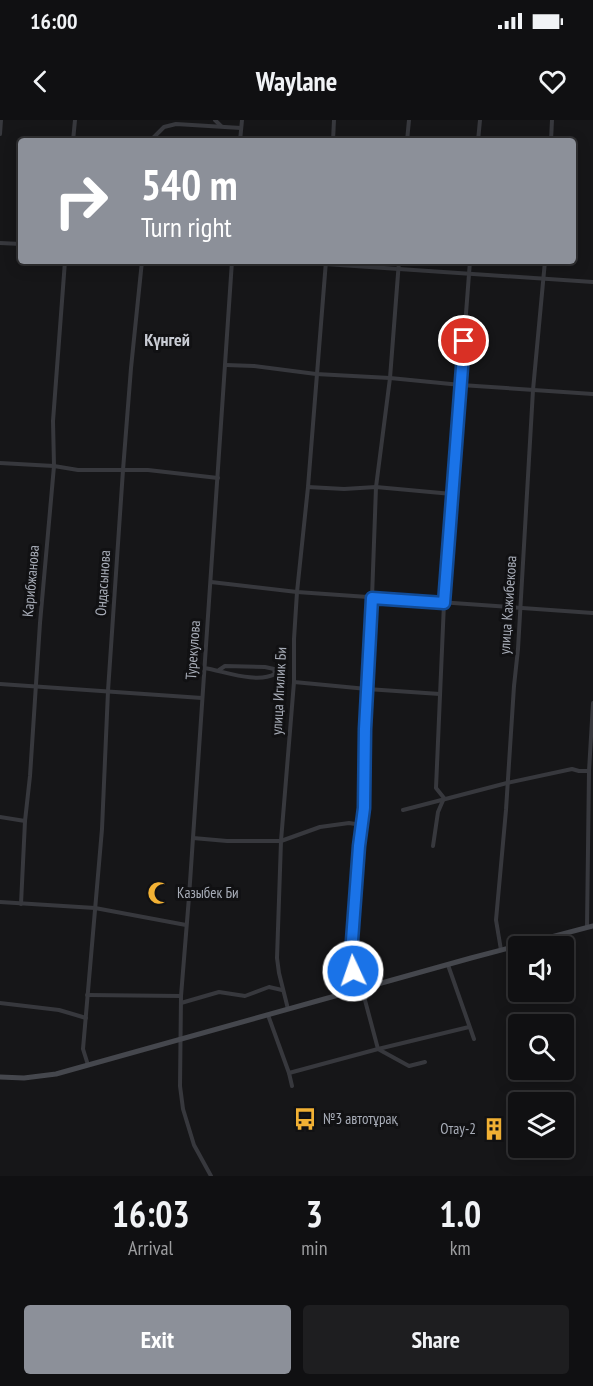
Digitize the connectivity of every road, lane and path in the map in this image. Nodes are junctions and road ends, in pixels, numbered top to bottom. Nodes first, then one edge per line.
1 (1, 120) edge
2 (75, 120) edge
3 (215, 120) edge
4 (242, 120) edge
5 (334, 120) edge
6 (409, 120) edge
7 (480, 120) edge
8 (552, 120) edge
9 (222, 127) junction
10 (241, 128) junction
11 (0, 134) edge
12 (73, 138) edge
13 (153, 138) edge
14 (240, 138) edge
15 (333, 138) edge
16 (407, 138) edge
17 (478, 138) edge
18 (551, 138) edge
19 (0, 243) edge
20 (18, 244) edge
21 (65, 264) edge
22 (142, 264) edge
23 (232, 264) edge
24 (326, 264) edge
25 (338, 264) edge
26 (399, 264) edge
27 (470, 264) edge
28 (544, 264) edge
29 (399, 269) junction
30 (469, 273) junction
31 (543, 279) junction
32 (593, 282) edge
33 (226, 365) junction
34 (316, 374) junction
35 (390, 378) junction
36 (461, 386) junction
37 (533, 390) junction
38 (593, 394) edge
39 (0, 463) edge
40 (54, 466) junction
41 (123, 470) junction
42 (218, 478) junction
43 (308, 487) junction
44 (376, 488) junction
45 (452, 494) junction
46 (211, 582) junction
47 (297, 592) junction
48 (372, 598) junction
49 (444, 603) junction
50 (520, 608) junction
51 (593, 613) edge
52 (204, 668) junction
53 (219, 670) junction
54 (294, 682) junction
55 (0, 684) edge
56 (36, 686) junction
57 (367, 689) junction
58 (108, 691) junction
59 (440, 694) junction
60 (202, 698) junction
61 (593, 703) edge
62 (589, 771) junction
63 (507, 783) junction
64 (444, 798) junction
65 (402, 810) dead end
66 (0, 817) edge
67 (25, 821) junction
68 (362, 825) junction
69 (591, 834) edge
70 (193, 838) junction
71 (281, 841) junction
72 (434, 846) dead end
73 (593, 871) edge
74 (588, 875) junction
75 (0, 902) edge
76 (21, 904) junction
77 (96, 908) junction
78 (186, 925) junction
79 (590, 927) edge
80 (501, 950) junction
81 (448, 965) junction
82 (362, 989) junction
83 (282, 990) junction
84 (87, 995) junction
85 (181, 996) junction
86 (0, 1003) edge
87 (181, 1003) junction
88 (288, 1009) junction
89 (268, 1015) junction
90 (86, 1018) junction
91 (469, 1027) junction
92 (182, 1040) junction
93 (474, 1040) dead end
94 (378, 1049) junction
95 (425, 1062) dead end
96 (88, 1066) junction
97 (289, 1074) junction
98 (0, 1077) edge
99 (292, 1086) dead end
100 (211, 1176) edge

1 - 11 street
2 - 12 street
3 - 9 street
4 - 10 street
5 - 15 street
6 - 16 street
7 - 17 street
8 - 18 street
9 - 10 street
9 - 13 street
10 - 14 street
19 - 20 street
21 - 40 street, Карибжанова
22 - 41 street, Ондасынова
23 - 33 street, Турекулова
24 - 34 street, улица Игилик Би
25 - 29 street
26 - 29 street
27 - 30 street
28 - 31 street, улица Кажибекова
29 - 30 street
29 - 35 street
30 - 31 street
30 - 36 street
31 - 32 street
31 - 37 street, улица Кажибекова
33 - 34 street
33 - 42 street, Турекулова
34 - 35 street
34 - 43 street, улица Игилик Би
35 - 36 street
35 - 44 street
36 - 37 street
36 - 45 street
37 - 38 street
37 - 50 street, улица Кажибекова
39 - 40 street
40 - 41 street
40 - 56 street, Карибжанова
41 - 42 street
41 - 58 street, Ондасынова
42 - 46 street, Турекулова
43 - 44 street
43 - 47 street, улица Игилик Би
44 - 45 street
44 - 48 street
45 - 49 street
46 - 47 street
46 - 52 street, Турекулова
47 - 48 street
47 - 54 street, улица Игилик Би
48 - 49 street
48 - 57 street
49 - 50 street
49 - 59 street
50 - 51 street
50 - 63 street, улица Кажибекова
52 - 53 street
52 - 60 street, Турекулова
53 - 53 street
54 - 57 street
54 - 71 street, улица Игилик Би
55 - 56 street
56 - 58 street
56 - 67 street, Карибжанова
57 - 59 street
57 - 68 street
58 - 60 street
58 - 77 street, Ондасынова
59 - 64 street
60 - 70 street, Турекулова
61 - 62 street
62 - 63 street
62 - 69 street
63 - 64 street
63 - 80 street, улица Кажибекова
64 - 65 street
64 - 72 street
66 - 67 street
67 - 76 street, Карибжанова
68 - 71 street
68 - 82 street
69 - 74 street
70 - 71 street
70 - 78 street, Турекулова
71 - 83 street, улица Игилик Би
73 - 74 street
74 - 79 street
75 - 76 street
76 - 77 street
77 - 78 street
77 - 84 street, Ондасынова
78 - 85 street, Турекулова
79 - 80 main road
80 - 81 main road
81 - 82 main road
81 - 91 street
82 - 88 main road
82 - 94 street
83 - 87 street
83 - 88 street, улица Игилик Би
84 - 85 street
84 - 90 street, Ондасынова
85 - 87 street, Турекулова
86 - 90 street
87 - 92 street, Турекулова
88 - 89 main road
89 - 92 main road
89 - 97 street
90 - 96 street, Ондасынова
91 - 93 street
91 - 94 street
92 - 96 main road
92 - 100 street, Турекулова
94 - 95 street
94 - 97 street
96 - 98 main road
97 - 99 street

